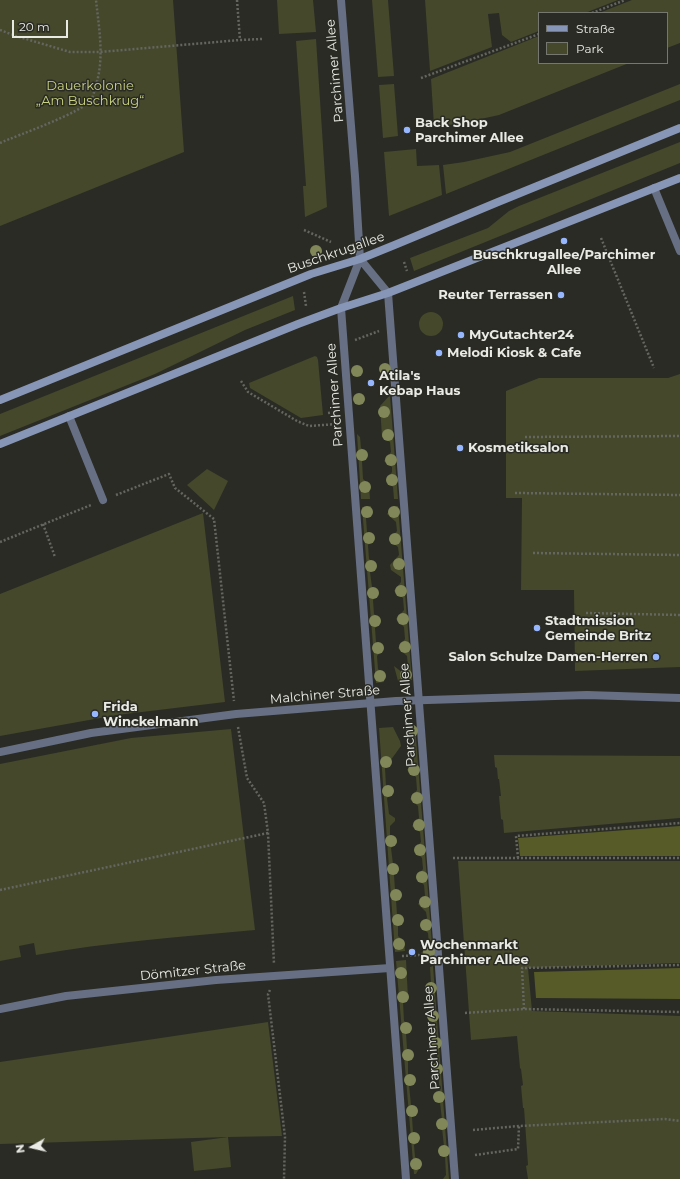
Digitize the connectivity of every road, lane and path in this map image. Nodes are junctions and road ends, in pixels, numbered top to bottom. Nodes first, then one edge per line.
1 (96, 0) edge
2 (237, 0) edge
3 (341, 0) edge
4 (625, 0) edge
5 (595, 12) edge
6 (0, 30) edge
7 (538, 34) edge
8 (240, 40) junction
9 (262, 40) dead end
10 (100, 52) junction
11 (421, 78) dead end
12 (680, 128) edge
13 (0, 143) edge
14 (680, 178) edge
15 (654, 188) junction
16 (304, 230) dead end
17 (601, 238) dead end
18 (331, 242) dead end
19 (680, 251) edge
20 (360, 259) junction
21 (404, 262) dead end
22 (408, 273) dead end
23 (304, 292) dead end
24 (388, 292) junction
25 (306, 306) dead end
26 (341, 308) junction
27 (385, 328) dead end
28 (351, 342) dead end
29 (654, 368) dead end
30 (241, 381) dead end
31 (0, 400) edge
32 (334, 412) dead end
33 (328, 413) dead end
34 (69, 416) junction
35 (349, 423) junction
36 (680, 436) edge
37 (525, 437) dead end
38 (0, 444) edge
39 (515, 492) dead end
40 (680, 495) edge
41 (103, 500) junction
42 (43, 524) junction
43 (216, 537) dead end
44 (0, 542) edge
45 (533, 553) dead end
46 (680, 555) edge
47 (55, 557) dead end
48 (586, 613) dead end
49 (680, 615) edge
50 (680, 698) edge
51 (419, 700) junction
52 (370, 704) junction
53 (0, 752) edge
54 (680, 823) edge
55 (268, 833) dead end
56 (453, 858) dead end
57 (518, 858) junction
58 (680, 858) edge
59 (0, 890) edge
60 (271, 915) dead end
61 (680, 965) edge
62 (390, 968) junction
63 (275, 975) junction
64 (0, 1009) edge
65 (524, 1009) junction
66 (680, 1012) edge
67 (464, 1013) dead end
68 (680, 1121) edge
69 (519, 1126) junction
70 (473, 1130) dead end
71 (475, 1155) dead end
72 (284, 1179) edge
73 (406, 1179) edge
74 (455, 1179) edge

1 - 10 path
2 - 8 path
3 - 20 street, Parchimer Allee
4 - 5 path
6 - 10 path
7 - 11 path
8 - 9 path
8 - 10 path
10 - 13 path
12 - 20 main road, Buschkrugallee
14 - 15 main road
15 - 19 street
15 - 24 main road
16 - 18 path
17 - 29 path
20 - 24 street
20 - 26 street, Parchimer Allee
20 - 31 main road, Buschkrugallee
21 - 22 path
23 - 25 path
24 - 26 main road
24 - 51 street, Parchimer Allee
26 - 34 main road
26 - 35 street, Parchimer Allee
27 - 28 path
30 - 35 path
32 - 33 path
34 - 38 main road
34 - 41 street
35 - 52 street, Parchimer Allee
36 - 37 path
39 - 40 path
41 - 42 path
41 - 43 path
42 - 44 path
42 - 47 path
45 - 46 path
48 - 49 path
50 - 51 street, Malchiner Straße
51 - 52 street, Malchiner Straße
51 - 74 street, Parchimer Allee
52 - 53 street, Malchiner Straße
52 - 62 street, Parchimer Allee
54 - 57 path
55 - 59 path
56 - 57 path
57 - 58 path
60 - 63 path
61 - 65 path
62 - 63 street, Dömitzer Straße
62 - 73 street, Parchimer Allee
63 - 64 street, Dömitzer Straße
63 - 72 path
65 - 66 path
65 - 67 path
68 - 69 path
69 - 70 path
69 - 71 path

